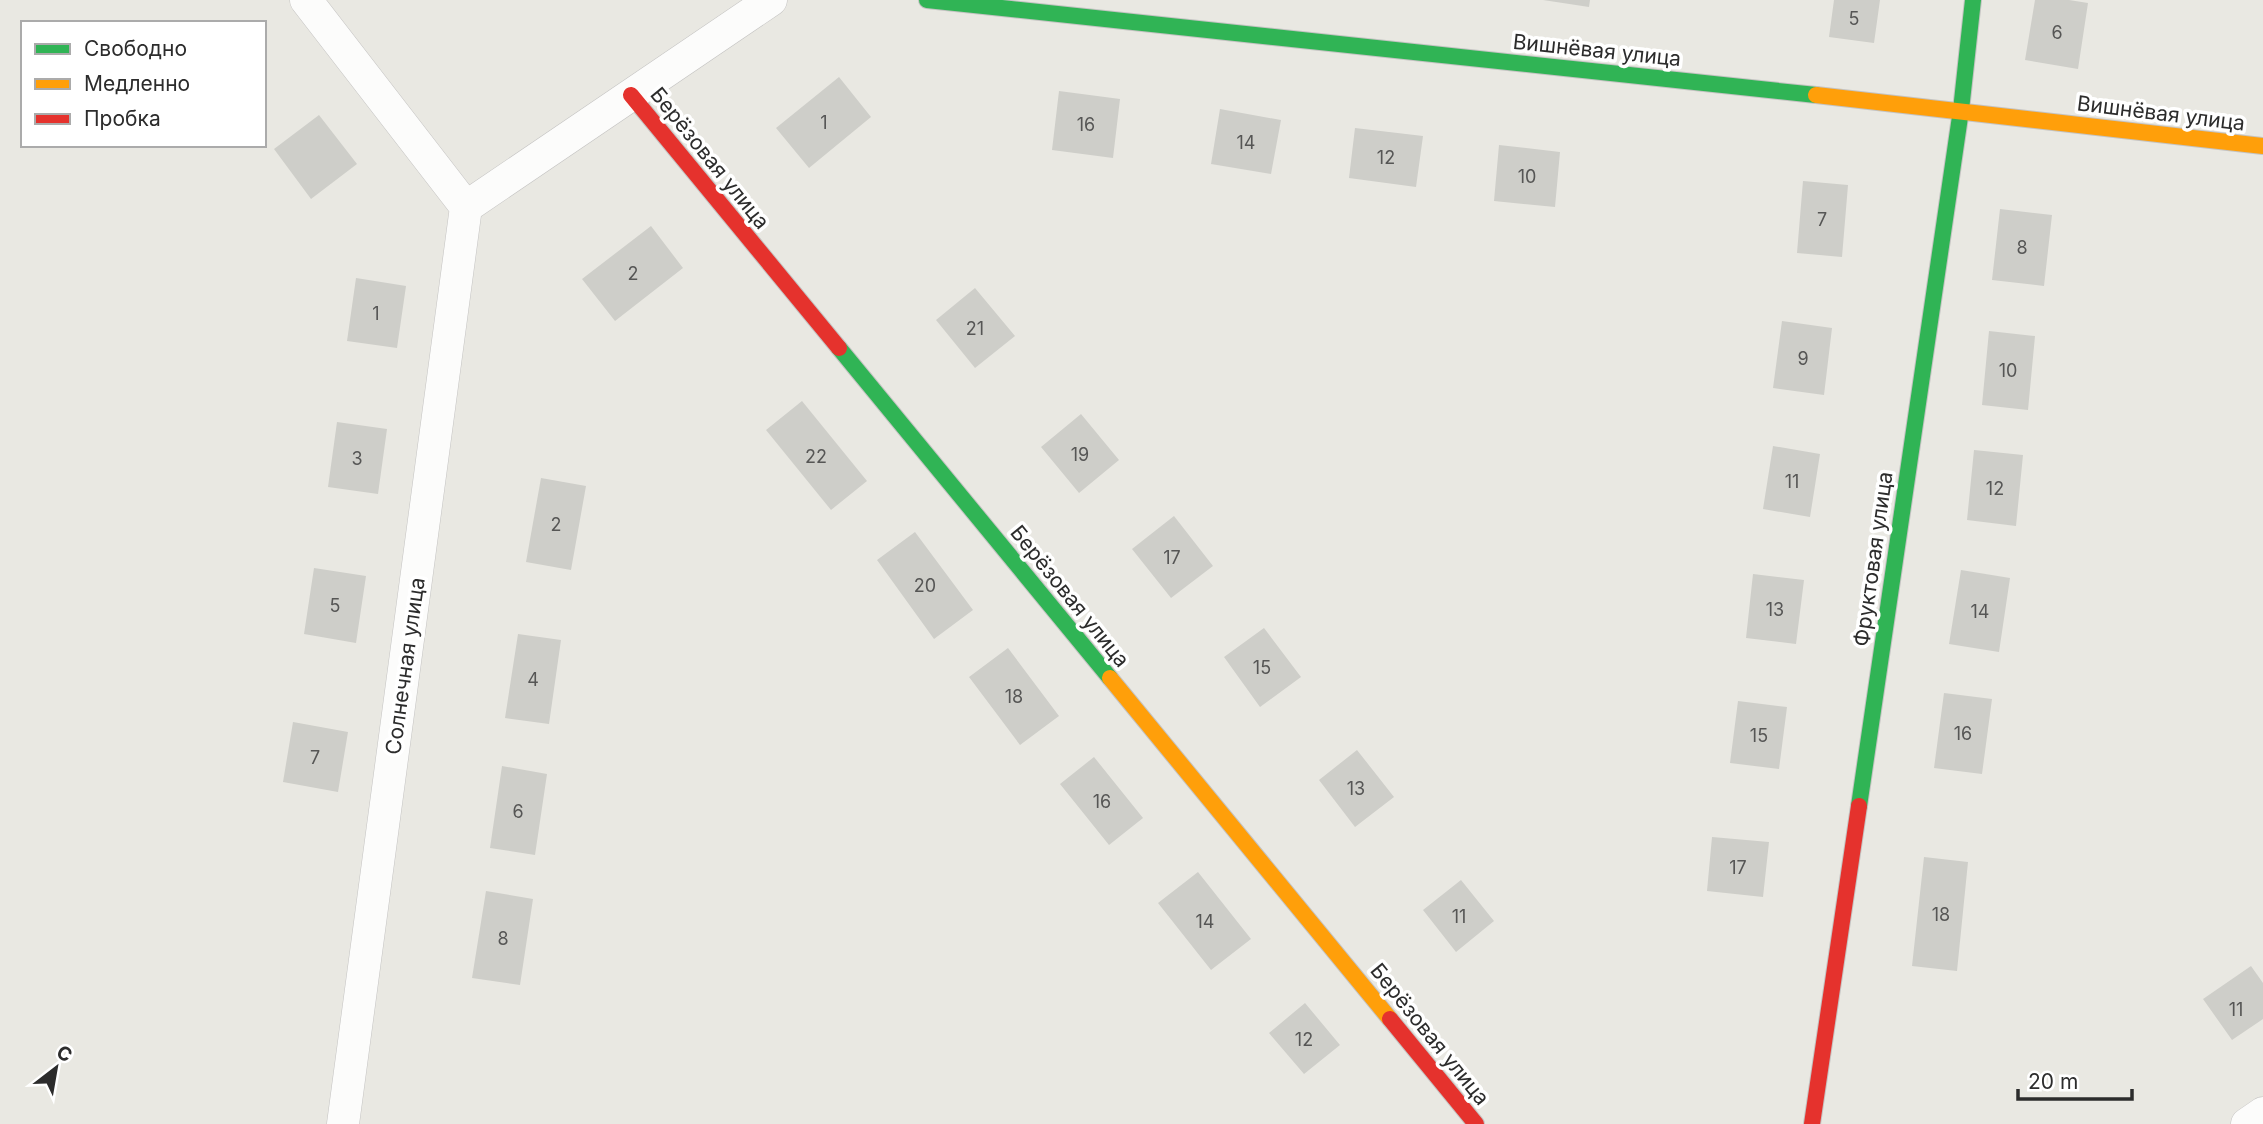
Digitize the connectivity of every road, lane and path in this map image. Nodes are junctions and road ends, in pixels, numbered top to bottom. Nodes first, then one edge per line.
1 (306, 0) edge
2 (771, 0) edge
3 (927, 0) edge
4 (1973, 0) edge
5 (631, 95) junction
6 (1961, 110) junction
7 (2263, 146) edge
8 (466, 207) junction
9 (2263, 1113) edge
10 (343, 1124) edge
11 (1476, 1124) edge
12 (1812, 1124) edge
13 (2247, 1124) edge

1 - 8 street
2 - 5 street
3 - 6 street, Вишнёвая улица
4 - 6 street, Фруктовая улица
5 - 8 street
5 - 11 street, Берёзовая улица
6 - 7 street, Вишнёвая улица
6 - 12 street, Фруктовая улица
8 - 10 street, Солнечная улица
9 - 13 street

